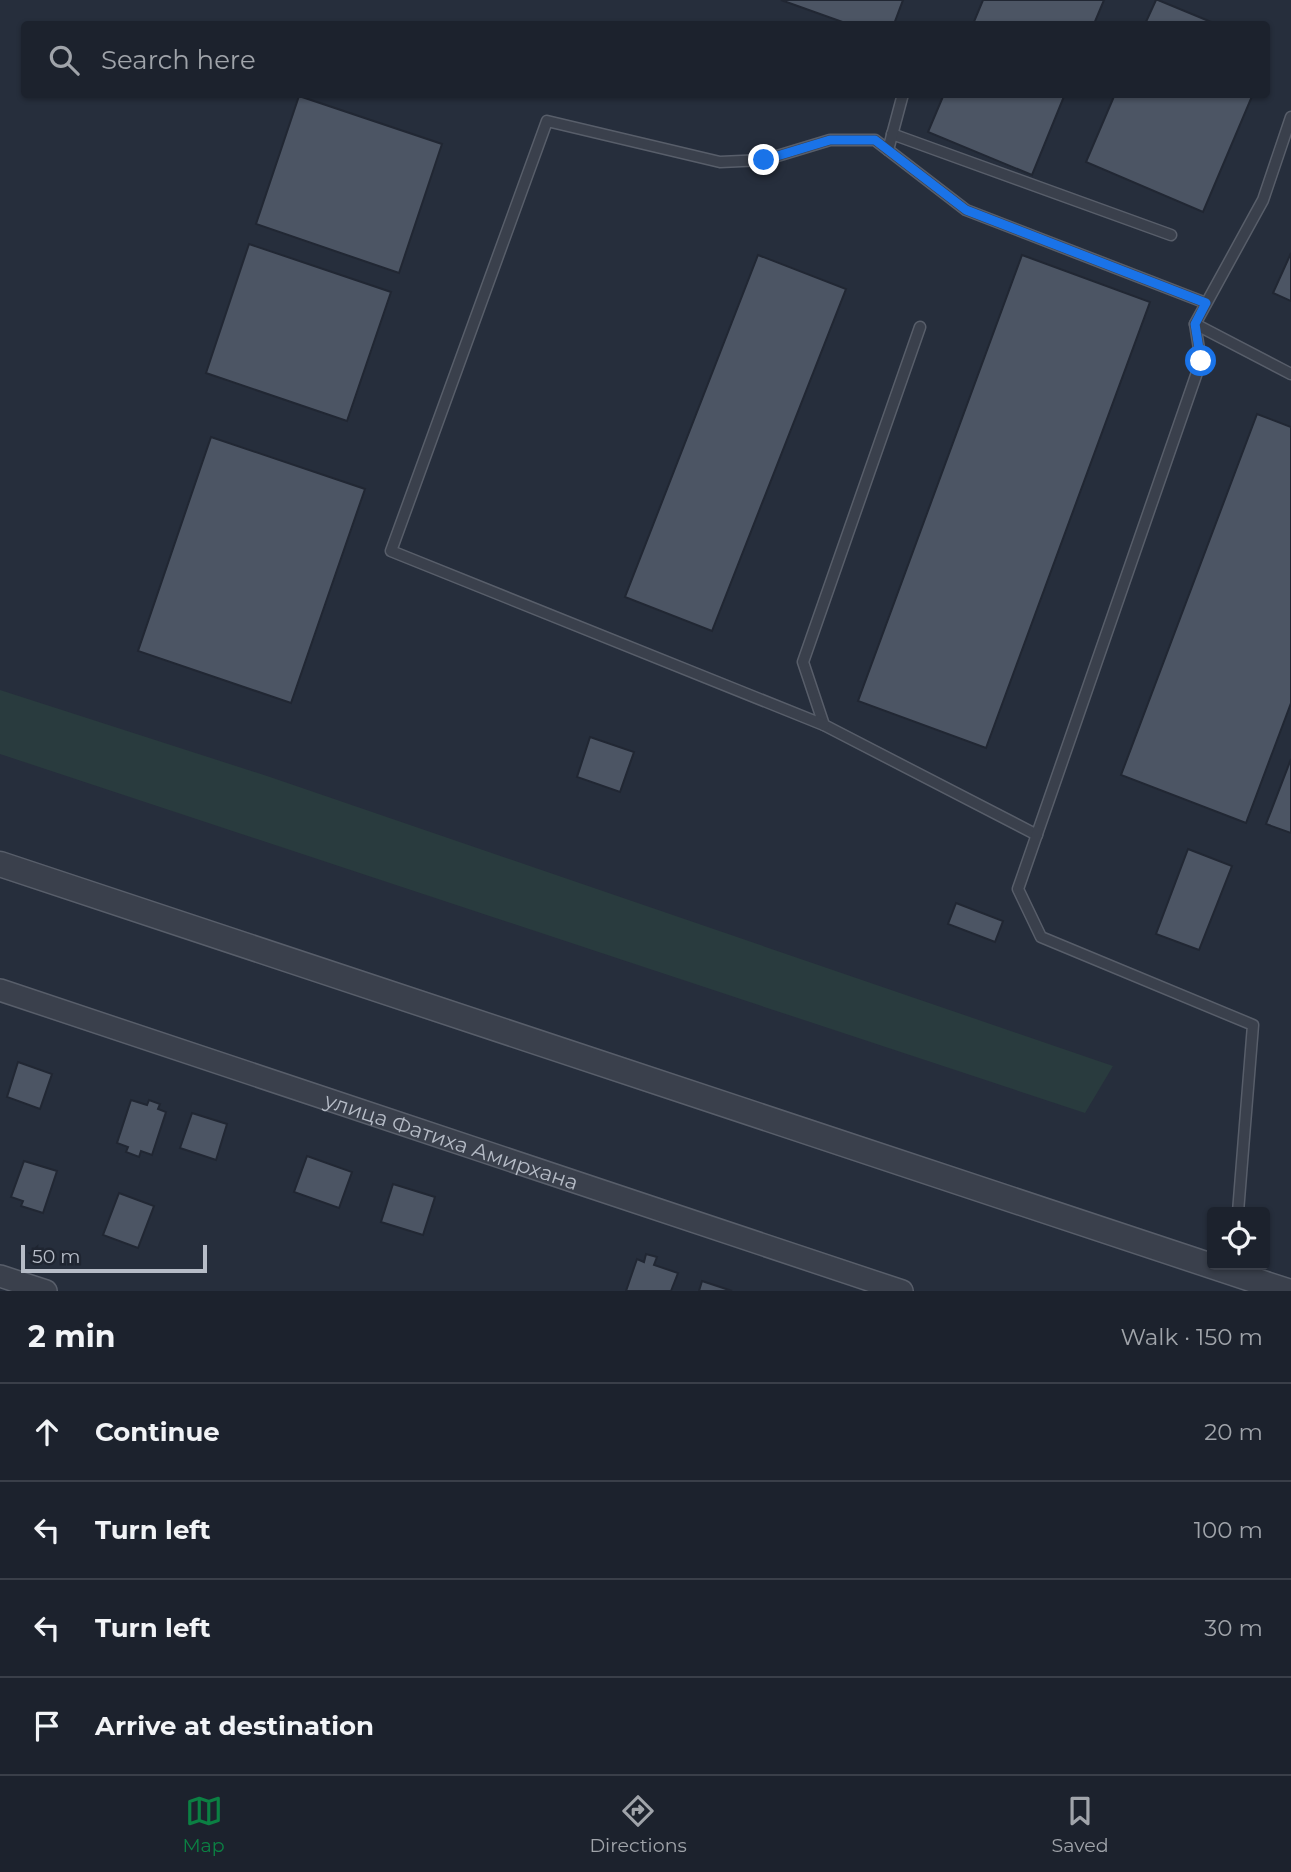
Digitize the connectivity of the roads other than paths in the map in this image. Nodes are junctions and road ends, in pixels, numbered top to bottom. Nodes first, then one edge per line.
1 (902, 98) edge
2 (1291, 117) edge
3 (892, 134) junction
4 (888, 150) junction
5 (1171, 235) dead end
6 (1206, 303) junction
7 (1195, 324) junction
8 (920, 327) dead end
9 (1291, 374) edge
10 (824, 725) junction
11 (1037, 835) junction
12 (0, 864) edge
13 (0, 990) edge
14 (1238, 1207) edge
15 (1207, 1260) edge
16 (1236, 1270) edge
17 (0, 1276) edge
18 (46, 1291) edge
19 (902, 1291) edge
20 (1287, 1291) edge

1 - 3 lane
2 - 6 lane
3 - 4 lane
3 - 5 lane
4 - 6 lane
4 - 10 lane
6 - 7 lane
7 - 9 lane
7 - 11 lane
8 - 10 lane
10 - 11 lane
11 - 14 lane
12 - 15 street
13 - 19 street, улица Фатиха Амирхана
16 - 20 street
17 - 18 street

